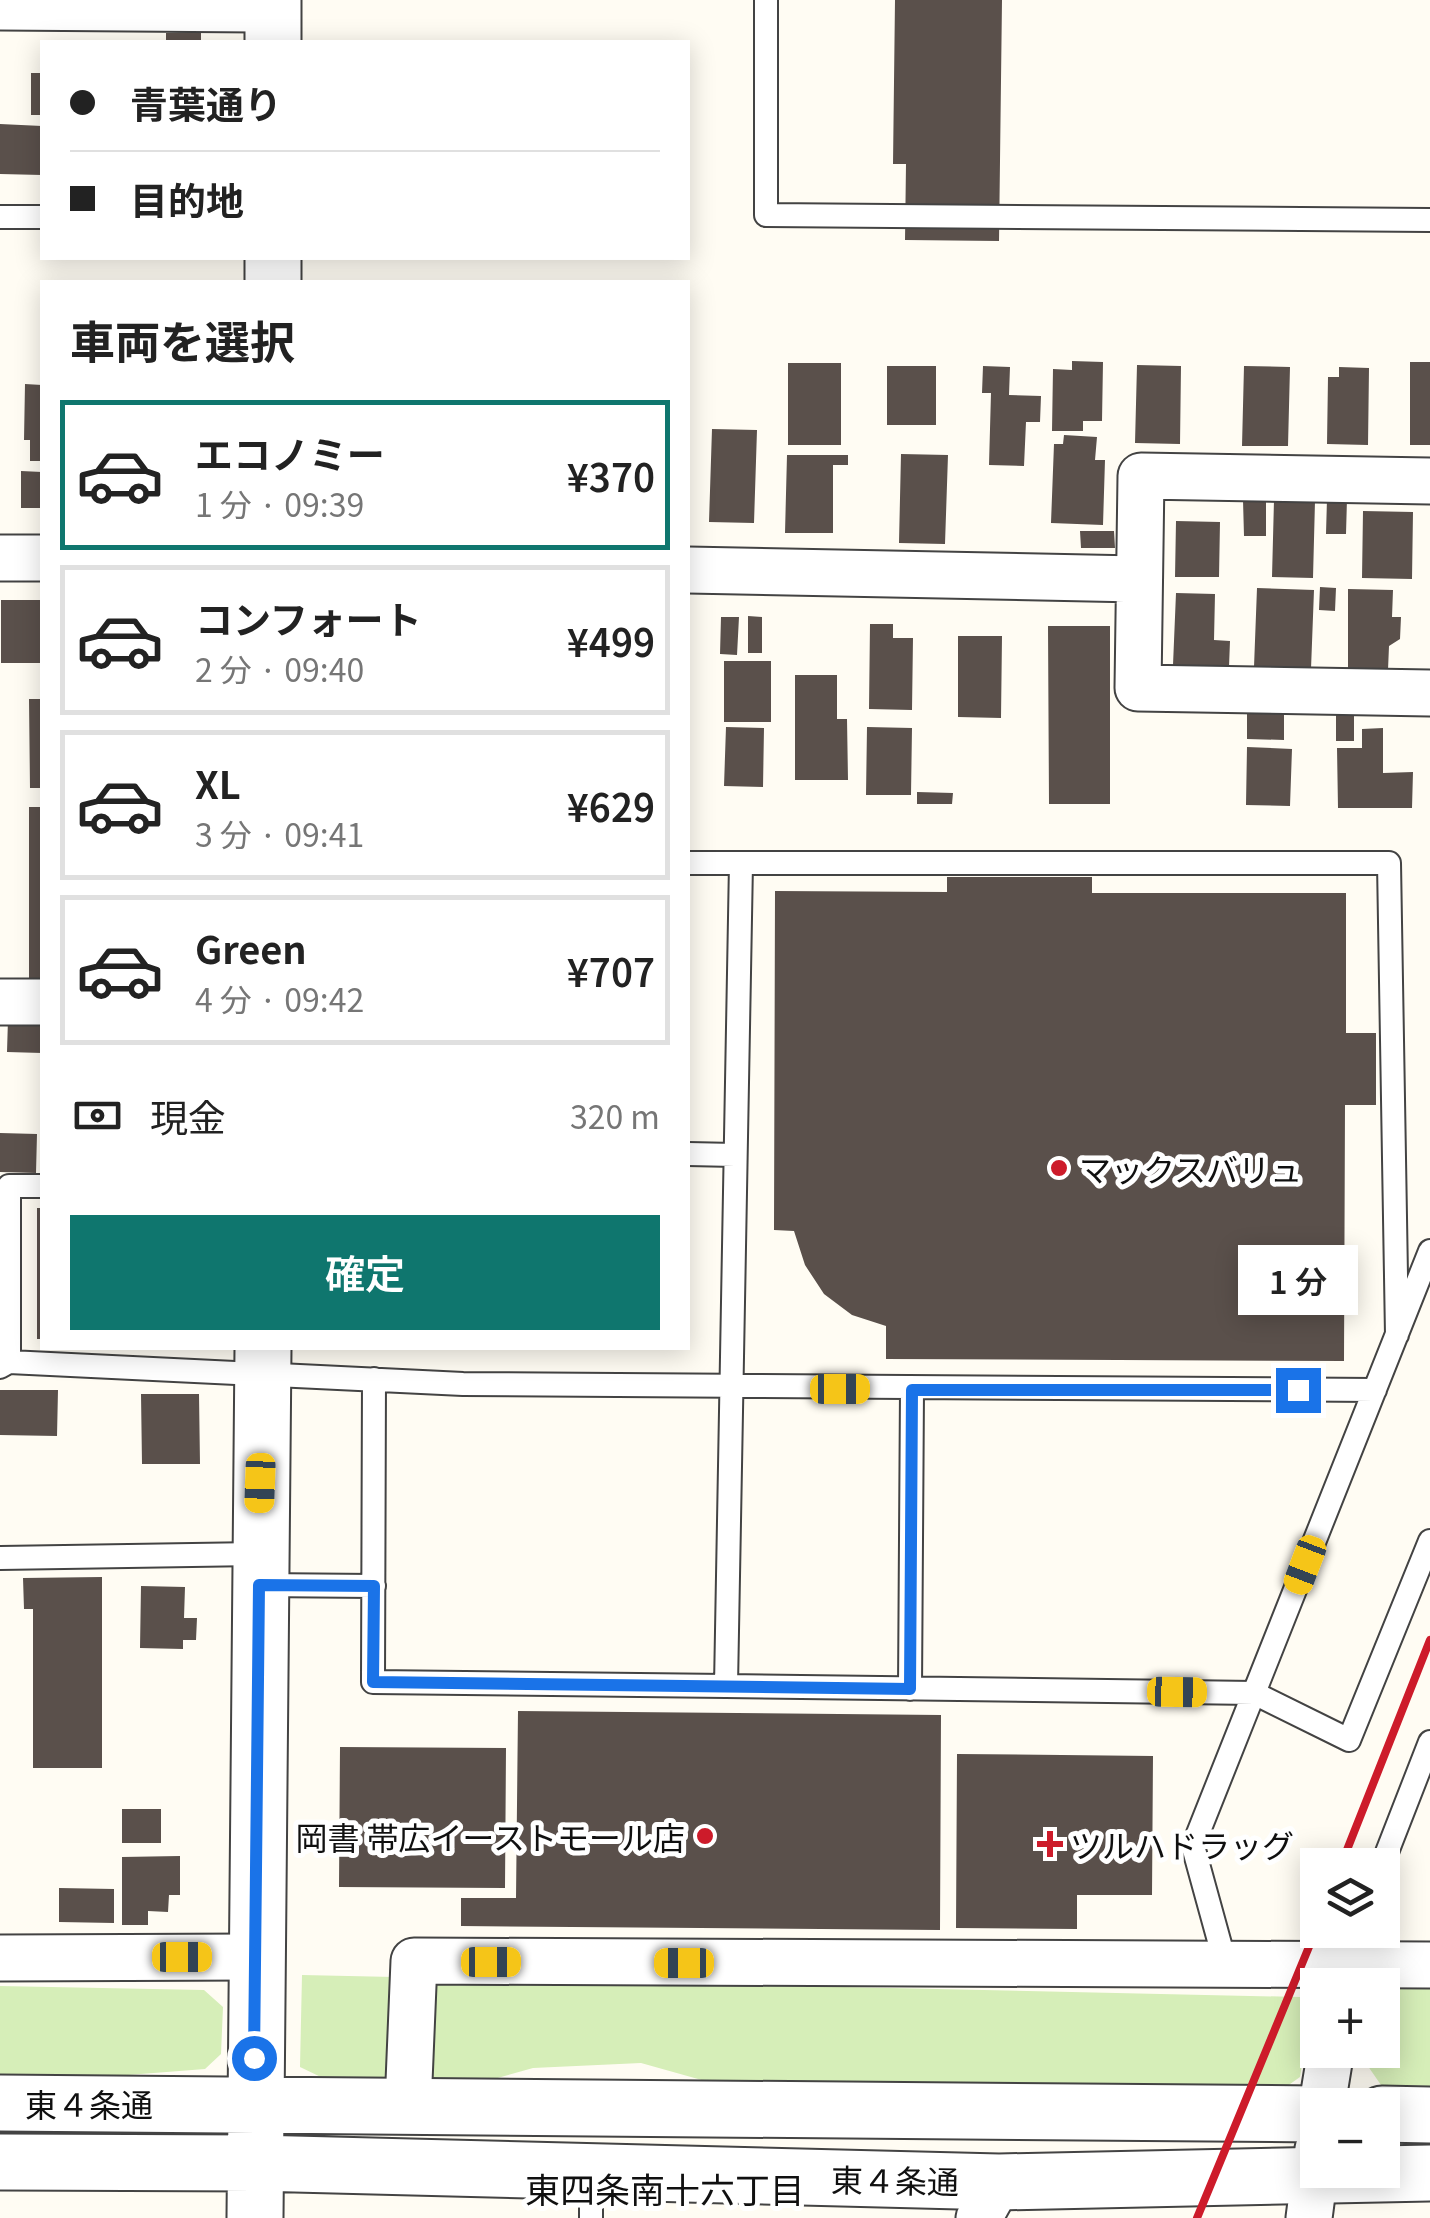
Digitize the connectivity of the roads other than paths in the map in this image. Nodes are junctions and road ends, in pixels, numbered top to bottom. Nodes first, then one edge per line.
1 (766, 0) edge
2 (0, 6) edge
3 (272, 17) edge
4 (0, 216) edge
5 (40, 217) edge
6 (1430, 220) edge
7 (1430, 482) edge
8 (0, 558) edge
9 (40, 558) edge
10 (690, 570) edge
11 (1137, 579) junction
12 (1430, 692) edge
13 (690, 862) edge
14 (741, 863) junction
15 (0, 1002) edge
16 (40, 1002) edge
17 (690, 1154) edge
18 (734, 1155) junction
19 (40, 1186) edge
20 (1430, 1251) edge
21 (1397, 1334) junction
22 (263, 1362) edge
23 (5, 1364) edge
24 (374, 1379) junction
25 (733, 1389) junction
26 (912, 1390) junction
27 (1374, 1390) junction
28 (1430, 1541) edge
29 (0, 1558) edge
30 (259, 1570) junction
31 (374, 1586) junction
32 (726, 1686) junction
33 (910, 1689) junction
34 (1254, 1693) junction
35 (1430, 1742) edge
36 (1389, 1848) edge
37 (254, 1957) junction
38 (0, 1958) edge
39 (1349, 1961) edge
40 (1430, 1965) edge
41 (1226, 1966) junction
42 (0, 2102) edge
43 (253, 2104) junction
44 (408, 2106) junction
45 (1300, 2114) edge
46 (1400, 2114) edge
47 (1430, 2115) edge
48 (0, 2162) edge
49 (255, 2163) junction
50 (1430, 2173) edge
51 (1400, 2175) edge
52 (1300, 2181) edge
53 (591, 2195) edge
54 (989, 2200) edge
55 (255, 2218) edge

1 - 6 lane
2 - 3 street
4 - 5 lane
7 - 11 street
8 - 9 street
10 - 11 street
11 - 12 street
13 - 14 lane
14 - 18 lane
14 - 21 lane
15 - 16 street
17 - 18 lane
18 - 25 lane
19 - 23 lane
20 - 21 lane
21 - 27 lane
22 - 23 lane
22 - 24 lane
22 - 30 street
24 - 25 lane
24 - 31 lane
25 - 26 lane
25 - 32 lane
26 - 27 lane
26 - 33 lane
27 - 34 lane
28 - 34 lane
29 - 30 lane
30 - 31 lane
30 - 37 street
31 - 32 lane
32 - 33 lane
33 - 34 lane
34 - 41 lane
35 - 36 lane
37 - 38 street
37 - 43 street
39 - 40 street
39 - 41 street
41 - 44 street
42 - 43 street, 東４条通
43 - 44 street, 東４条通
43 - 49 street
44 - 45 street, 東４条通
46 - 47 street
48 - 49 street, 東４条通
49 - 53 street, 東４条通
49 - 55 street
50 - 51 street, 東４条通
52 - 54 street, 東４条通
53 - 54 street, 東４条通

